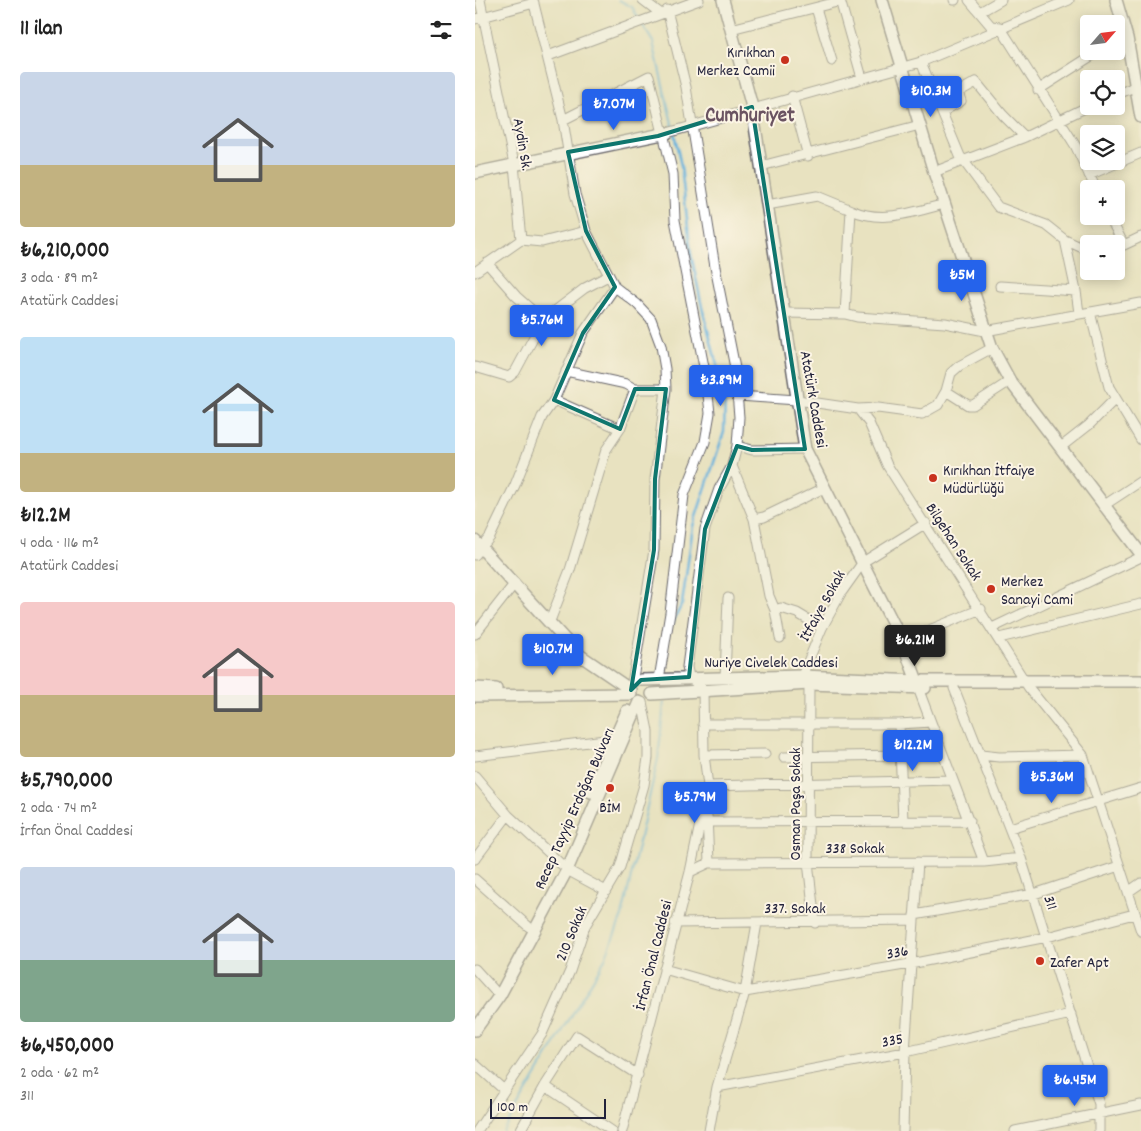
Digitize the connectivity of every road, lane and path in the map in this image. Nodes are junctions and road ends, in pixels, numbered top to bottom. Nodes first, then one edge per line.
1 (480, 0) edge
2 (643, 0) edge
3 (699, 0) edge
4 (723, 0) edge
5 (840, 0) edge
6 (882, 0) edge
7 (969, 0) edge
8 (1001, 0) edge
9 (1069, 0) edge
10 (1116, 0) edge
11 (534, 2) edge
12 (816, 8) junction
13 (664, 12) junction
14 (980, 12) junction
15 (1118, 15) edge
16 (479, 18) edge
17 (999, 28) junction
18 (731, 29) junction
19 (1125, 53) edge
20 (547, 56) junction
21 (1085, 60) edge
22 (832, 61) dead end
23 (921, 62) junction
24 (903, 67) junction
25 (862, 78) junction
26 (1136, 86) junction
27 (1038, 90) junction
28 (1125, 91) edge
29 (792, 96) junction
30 (751, 107) junction
31 (1080, 110) edge
32 (942, 112) junction
33 (1141, 117) edge
34 (1059, 119) junction
35 (563, 120) junction
36 (920, 124) junction
37 (692, 125) junction
38 (665, 133) junction
39 (1025, 137) junction
40 (567, 152) junction
41 (1141, 153) edge
42 (808, 156) junction
43 (964, 160) junction
44 (514, 164) junction
45 (761, 166) junction
46 (475, 172) edge
47 (934, 172) junction
48 (1089, 175) junction
49 (1091, 180) edge
50 (945, 204) junction
51 (767, 205) junction
52 (851, 210) junction
53 (586, 231) junction
54 (1141, 237) edge
55 (521, 240) junction
56 (1065, 240) junction
57 (1125, 245) edge
58 (1080, 246) edge
59 (487, 263) junction
60 (475, 270) edge
61 (608, 276) junction
62 (1001, 286) dead end
63 (615, 287) junction
64 (1075, 291) junction
65 (1141, 303) edge
66 (783, 312) junction
67 (1090, 312) junction
68 (1079, 313) junction
69 (845, 314) junction
70 (543, 320) junction
71 (985, 331) junction
72 (992, 348) junction
73 (475, 366) edge
74 (566, 371) junction
75 (1011, 381) junction
76 (635, 389) junction
77 (666, 389) junction
78 (946, 391) junction
79 (739, 396) junction
80 (1115, 399) junction
81 (554, 400) junction
82 (797, 400) junction
83 (858, 409) junction
84 (620, 429) junction
85 (1141, 440) edge
86 (737, 446) junction
87 (1061, 447) junction
88 (805, 450) junction
89 (732, 466) junction
90 (1141, 481) edge
91 (824, 488) junction
92 (1103, 506) junction
93 (754, 519) junction
94 (926, 523) junction
95 (477, 548) edge
96 (1141, 556) edge
97 (863, 562) junction
98 (515, 583) junction
99 (728, 598) dead end
100 (1141, 604) edge
101 (981, 609) junction
102 (775, 610) junction
103 (550, 621) junction
104 (822, 628) junction
105 (992, 628) junction
106 (475, 634) edge
107 (780, 638) dead end
108 (999, 638) junction
109 (902, 641) junction
110 (689, 677) junction
111 (725, 678) junction
112 (659, 679) junction
113 (641, 680) junction
114 (806, 680) junction
115 (1141, 681) edge
116 (918, 684) junction
117 (1027, 685) junction
118 (475, 688) edge
119 (954, 688) junction
120 (1141, 688) edge
121 (703, 689) junction
122 (652, 694) junction
123 (475, 696) edge
124 (635, 697) junction
125 (931, 722) junction
126 (703, 724) junction
127 (808, 724) junction
128 (899, 724) junction
129 (613, 739) junction
130 (765, 754) dead end
131 (704, 755) junction
132 (899, 755) junction
133 (1083, 755) junction
134 (475, 756) edge
135 (809, 756) junction
136 (981, 756) junction
137 (784, 757) dead end
138 (475, 776) edge
139 (951, 780) junction
140 (902, 781) junction
141 (808, 783) junction
142 (708, 786) junction
143 (1141, 788) edge
144 (1100, 802) junction
145 (508, 816) junction
146 (808, 820) junction
147 (903, 821) junction
148 (970, 821) junction
149 (706, 822) junction
150 (1010, 828) junction
151 (1021, 858) junction
152 (475, 859) edge
153 (709, 862) junction
154 (808, 862) junction
155 (918, 862) junction
156 (984, 862) junction
157 (1119, 866) junction
158 (564, 867) junction
159 (690, 872) junction
160 (475, 879) edge
161 (1141, 883) edge
162 (606, 891) junction
163 (1128, 892) junction
164 (1034, 894) junction
165 (1134, 914) junction
166 (914, 918) junction
167 (675, 923) junction
168 (757, 923) junction
169 (815, 923) junction
170 (529, 927) junction
171 (1141, 931) edge
172 (1047, 936) junction
173 (910, 964) junction
174 (475, 969) edge
175 (664, 969) junction
176 (495, 990) junction
177 (745, 992) junction
178 (1071, 1014) junction
179 (475, 1019) edge
180 (475, 1030) edge
181 (905, 1052) junction
182 (475, 1064) edge
183 (638, 1075) junction
184 (545, 1086) junction
185 (717, 1087) junction
186 (504, 1090) junction
187 (1141, 1105) edge
188 (1099, 1115) junction
189 (1034, 1129) edge
190 (477, 1131) edge
191 (520, 1131) edge
192 (612, 1131) edge
193 (622, 1131) edge
194 (709, 1131) edge
195 (903, 1131) edge
196 (1015, 1131) edge
197 (1099, 1131) edge

1 - 16 street, Aydin Sk.
2 - 13 street
3 - 13 street
4 - 18 street, Atatürk Caddesi
5 - 12 street
5 - 25 street
6 - 24 street
7 - 14 street
8 - 14 street
9 - 17 street
10 - 15 street
11 - 16 street
11 - 20 street
12 - 18 street
12 - 22 street
13 - 20 street
13 - 37 street
14 - 17 street
16 - 44 street, Aydin Sk.
17 - 23 street
17 - 27 street
18 - 30 street, Atatürk Caddesi
19 - 26 street
20 - 35 street
21 - 27 street
23 - 24 street
23 - 32 street
24 - 25 street
24 - 36 street
25 - 29 street
26 - 28 street
26 - 33 street
27 - 34 street
29 - 30 street
29 - 42 street
30 - 37 street
30 - 45 street, Atatürk Caddesi
31 - 34 street
32 - 39 street
32 - 43 street
34 - 39 street
34 - 48 street
35 - 38 street
35 - 40 street
36 - 42 street
36 - 47 street
37 - 38 street
37 - 79 street
38 - 40 street
38 - 112 street
39 - 43 street
40 - 44 street
40 - 53 street
41 - 48 street
42 - 45 street
43 - 47 street
43 - 56 street
44 - 46 street
44 - 55 street, Aydin Sk.
45 - 51 street, Atatürk Caddesi
47 - 50 street
48 - 49 street
50 - 52 street
50 - 71 street
51 - 52 street
51 - 66 street, Atatürk Caddesi
52 - 69 street
53 - 55 street
53 - 61 street
54 - 57 street
55 - 59 street
56 - 58 street
56 - 64 street
59 - 60 street
59 - 70 street
61 - 63 street
61 - 70 street
62 - 64 street
63 - 74 street
63 - 77 street
64 - 68 street
65 - 67 street
66 - 69 street
66 - 82 street, Atatürk Caddesi
67 - 68 street
67 - 80 street
68 - 71 street
69 - 71 street
70 - 73 street
71 - 72 street
72 - 75 street
72 - 78 street
74 - 76 street
74 - 81 street
75 - 78 street
75 - 87 street
76 - 77 street
76 - 84 street
77 - 124 street
78 - 83 street
79 - 82 street
79 - 86 street
80 - 85 street
80 - 87 street
81 - 84 street
81 - 95 street
82 - 83 street
82 - 88 street, Atatürk Caddesi
83 - 94 street, Bilgehan Sokak
84 - 103 street
86 - 88 street
86 - 89 street
87 - 92 street
88 - 91 street, Atatürk Caddesi
89 - 93 street
89 - 110 street
90 - 92 street
91 - 93 street
91 - 97 street, Atatürk Caddesi
92 - 96 street
93 - 102 street
94 - 97 street, İtfaiye Sokak
94 - 101 street, Bilgehan Sokak
95 - 98 street
96 - 105 street
97 - 104 street, İtfaiye Sokak
97 - 109 street, Atatürk Caddesi
98 - 103 street
98 - 106 street
99 - 111 street
100 - 108 street
101 - 105 street, Bilgehan Sokak
101 - 109 street
102 - 104 street
102 - 107 street
103 - 124 street
104 - 114 street, İtfaiye Sokak
105 - 108 street, Bilgehan Sokak
108 - 117 street, Bilgehan Sokak
109 - 116 street, Atatürk Caddesi
110 - 111 street, Nuriye Civelek Caddesi
110 - 112 street, Nuriye Civelek Caddesi
110 - 121 street
111 - 114 street, Nuriye Civelek Caddesi
112 - 113 street, Nuriye Civelek Caddesi
113 - 122 street
113 - 124 street
114 - 116 street, Nuriye Civelek Caddesi
114 - 121 street, Nuriye Civelek Caddesi
114 - 127 street, Osman Paşa Sokak
115 - 117 street, Nuriye Civelek Caddesi
116 - 117 street, Nuriye Civelek Caddesi
116 - 119 street, Nuriye Civelek Caddesi
116 - 125 street, Atatürk Caddesi
117 - 119 street, Nuriye Civelek Caddesi
117 - 120 street, Nuriye Civelek Caddesi
117 - 133 street, Bilgehan Sokak
118 - 124 street
119 - 136 street, 311
121 - 122 street, Nuriye Civelek Caddesi
121 - 126 street, İrfan Önal Caddesi
122 - 124 street
123 - 124 street
124 - 129 street, Recep Tayyip Erdoğan Bulvarı
124 - 158 street, Recep Tayyip Erdoğan Bulvarı
124 - 162 street, 210 Sokak
125 - 128 street
125 - 139 street, Atatürk Caddesi
126 - 127 street
126 - 131 street, İrfan Önal Caddesi
127 - 128 street
127 - 135 street, Osman Paşa Sokak
128 - 132 street
129 - 134 street
129 - 158 street, Recep Tayyip Erdoğan Bulvarı
130 - 131 street
131 - 142 street, İrfan Önal Caddesi
132 - 135 street
132 - 140 street
133 - 136 street
133 - 144 street, Bilgehan Sokak
135 - 137 street
135 - 141 street, Osman Paşa Sokak
136 - 150 street, 311
138 - 145 street
139 - 140 street
139 - 148 street, Atatürk Caddesi
140 - 141 street
140 - 147 street
141 - 142 street
141 - 146 street, Osman Paşa Sokak
142 - 149 street, İrfan Önal Caddesi
142 - 159 street, İrfan Önal Caddesi
143 - 144 street
144 - 150 street
144 - 157 street, Bilgehan Sokak
145 - 152 street
145 - 158 street
146 - 147 street
146 - 149 street
146 - 154 street, Osman Paşa Sokak
147 - 148 street
148 - 156 street, Atatürk Caddesi
149 - 153 street, İrfan Önal Caddesi
150 - 151 street, 311
151 - 156 street, 338 Sokak
151 - 164 street, 311
153 - 154 street, 338 Sokak
153 - 159 street, 338 Sokak
154 - 155 street, 338 Sokak
154 - 169 street, Osman Paşa Sokak
155 - 156 street, 338 Sokak
155 - 166 street
157 - 163 street, Bilgehan Sokak
157 - 164 street, 337. Sokak
158 - 162 street
158 - 170 street, Recep Tayyip Erdoğan Bulvarı
158 - 180 street, Recep Tayyip Erdoğan Bulvarı
159 - 167 street, İrfan Önal Caddesi
160 - 170 street
161 - 163 street
162 - 186 street, 210 Sokak
163 - 165 street, Bilgehan Sokak
164 - 166 street, 337. Sokak
164 - 172 street, 311
165 - 171 street, Bilgehan Sokak
165 - 172 street, 336
166 - 169 street, 337. Sokak
166 - 173 street
167 - 168 street, 337. Sokak
167 - 175 street, İrfan Önal Caddesi
168 - 169 street, 337. Sokak
168 - 177 street
170 - 176 street, Recep Tayyip Erdoğan Bulvarı
172 - 173 street, 336
172 - 178 street, 311
173 - 177 street, 336
173 - 181 street
174 - 176 street
175 - 177 street, 336
175 - 183 street, İrfan Önal Caddesi
176 - 179 street, Recep Tayyip Erdoğan Bulvarı
177 - 185 street
178 - 181 street, 335
178 - 188 street, 311
181 - 185 street, 335
181 - 195 street
182 - 186 street
183 - 184 street
183 - 193 street, İrfan Önal Caddesi
184 - 191 street
184 - 192 street
185 - 194 street
186 - 190 street, 210 Sokak
187 - 188 street
188 - 189 street
188 - 197 street, 311
189 - 196 street

